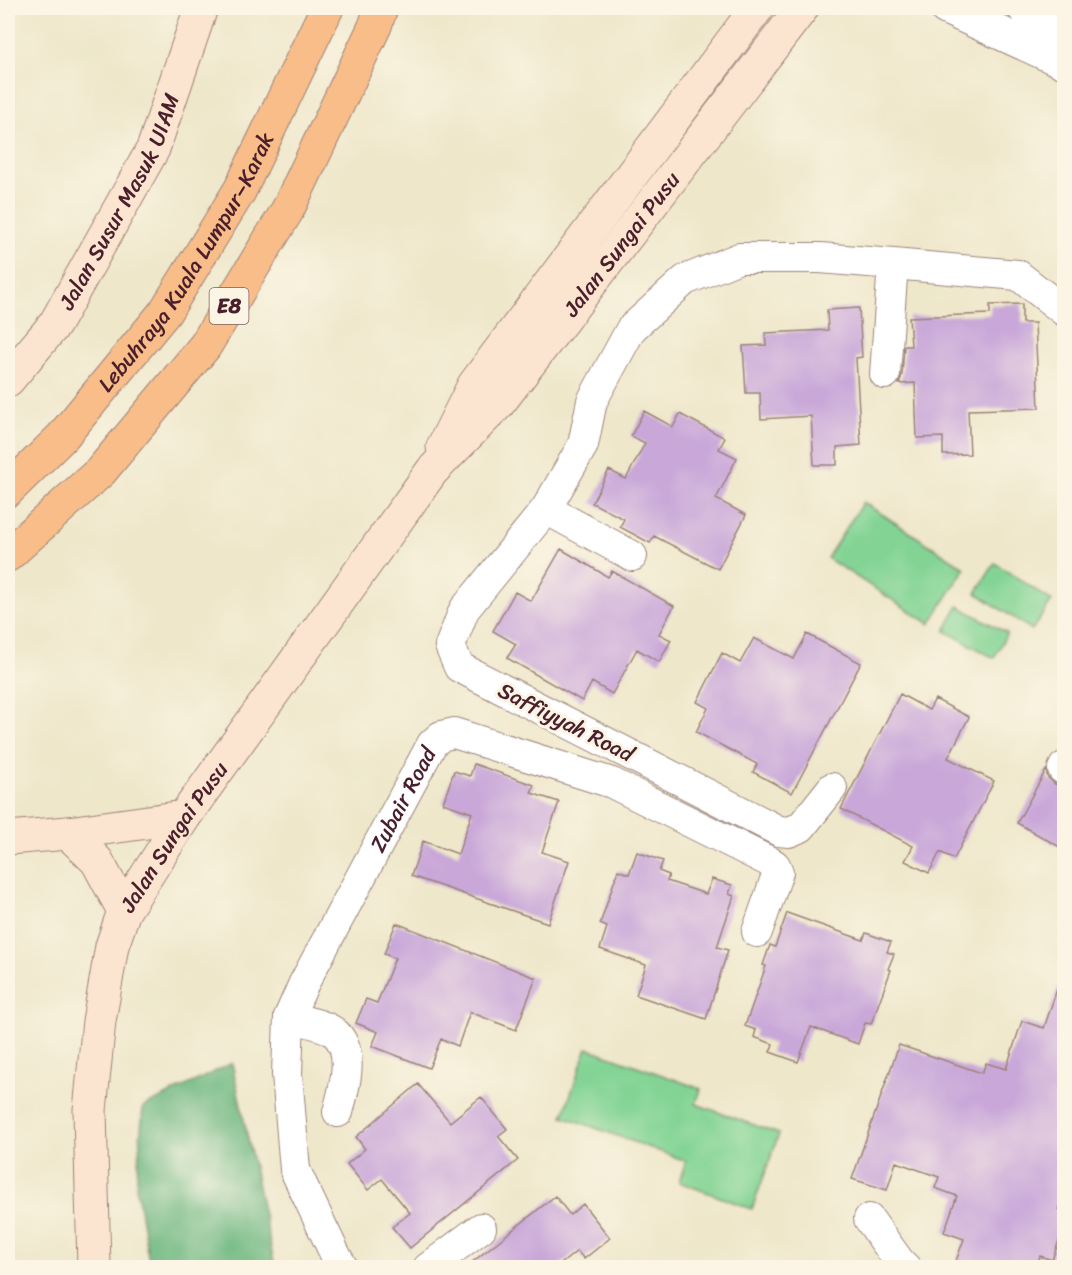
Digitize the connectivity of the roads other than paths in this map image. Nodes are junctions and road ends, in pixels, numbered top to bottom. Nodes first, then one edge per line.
1 (201, 8) edge
2 (327, 8) edge
3 (381, 8) edge
4 (756, 8) edge
5 (802, 8) edge
6 (946, 8) edge
7 (1024, 8) edge
8 (1065, 27) edge
9 (1065, 62) edge
10 (893, 264) junction
11 (1065, 311) edge
12 (885, 374) dead end
13 (8, 380) edge
14 (432, 471) junction
15 (8, 490) edge
16 (546, 509) junction
17 (8, 555) edge
18 (632, 556) dead end
19 (832, 788) dead end
20 (184, 817) junction
21 (68, 832) junction
22 (8, 837) edge
23 (124, 911) junction
24 (757, 932) dead end
25 (289, 1017) junction
26 (338, 1112) dead end
27 (869, 1219) dead end
28 (481, 1228) dead end
29 (94, 1268) edge
30 (343, 1268) edge
31 (428, 1268) edge
32 (906, 1268) edge

1 - 13 main road, Jalan Susur Masuk UIAM
2 - 15 highway, Lebuhraya Kuala Lumpur–Karak / E8
3 - 17 highway, E8
4 - 14 main road, Jalan Sungai Pusu
5 - 14 main road, Jalan Sungai Pusu
6 - 9 street
7 - 8 street
10 - 11 street, Saffiyyah Road
10 - 12 street
10 - 16 street, Saffiyyah Road
14 - 20 main road, Jalan Sungai Pusu
16 - 18 street
16 - 19 street, Saffiyyah Road
20 - 21 main road
20 - 23 main road, Jalan Sungai Pusu
21 - 22 main road
21 - 23 main road
23 - 29 main road, Jalan Sungai Pusu
24 - 25 street, Zubair Road
25 - 26 street
25 - 30 street, Zubair Road
27 - 32 street
28 - 31 street

